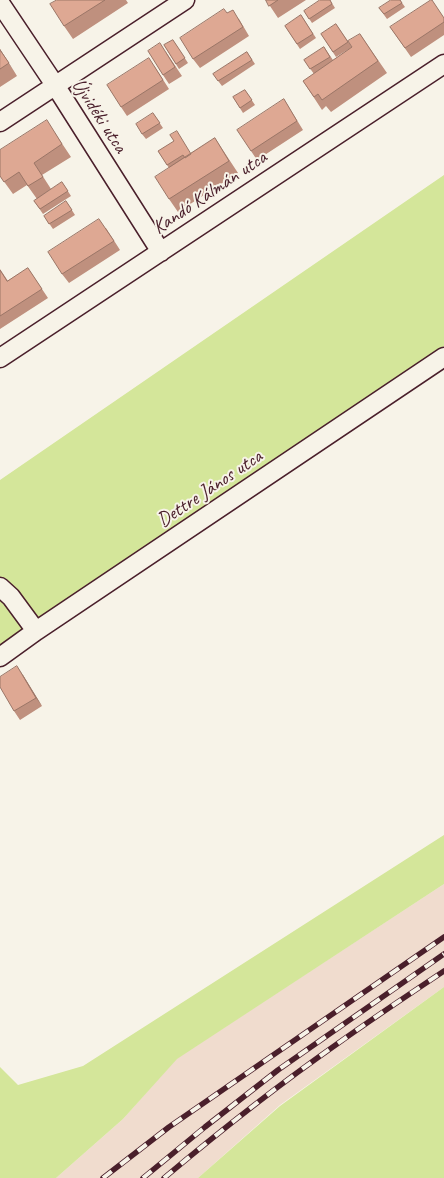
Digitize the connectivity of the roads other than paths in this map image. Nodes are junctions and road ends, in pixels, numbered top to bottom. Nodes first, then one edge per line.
1 (185, 0) edge
2 (0, 3) edge
3 (444, 64) edge
4 (55, 86) junction
5 (0, 122) edge
6 (161, 252) junction
7 (444, 357) edge
8 (0, 358) edge
9 (0, 587) edge
10 (36, 631) junction
11 (0, 657) edge

1 - 4 street
2 - 4 street, Újvidéki utca
3 - 6 street, Kandó Kálmán utca
4 - 5 street
4 - 6 street, Újvidéki utca
6 - 8 street, Kandó Kálmán utca
7 - 10 street, Dettre János utca
9 - 10 street
10 - 11 street, Dettre János utca

